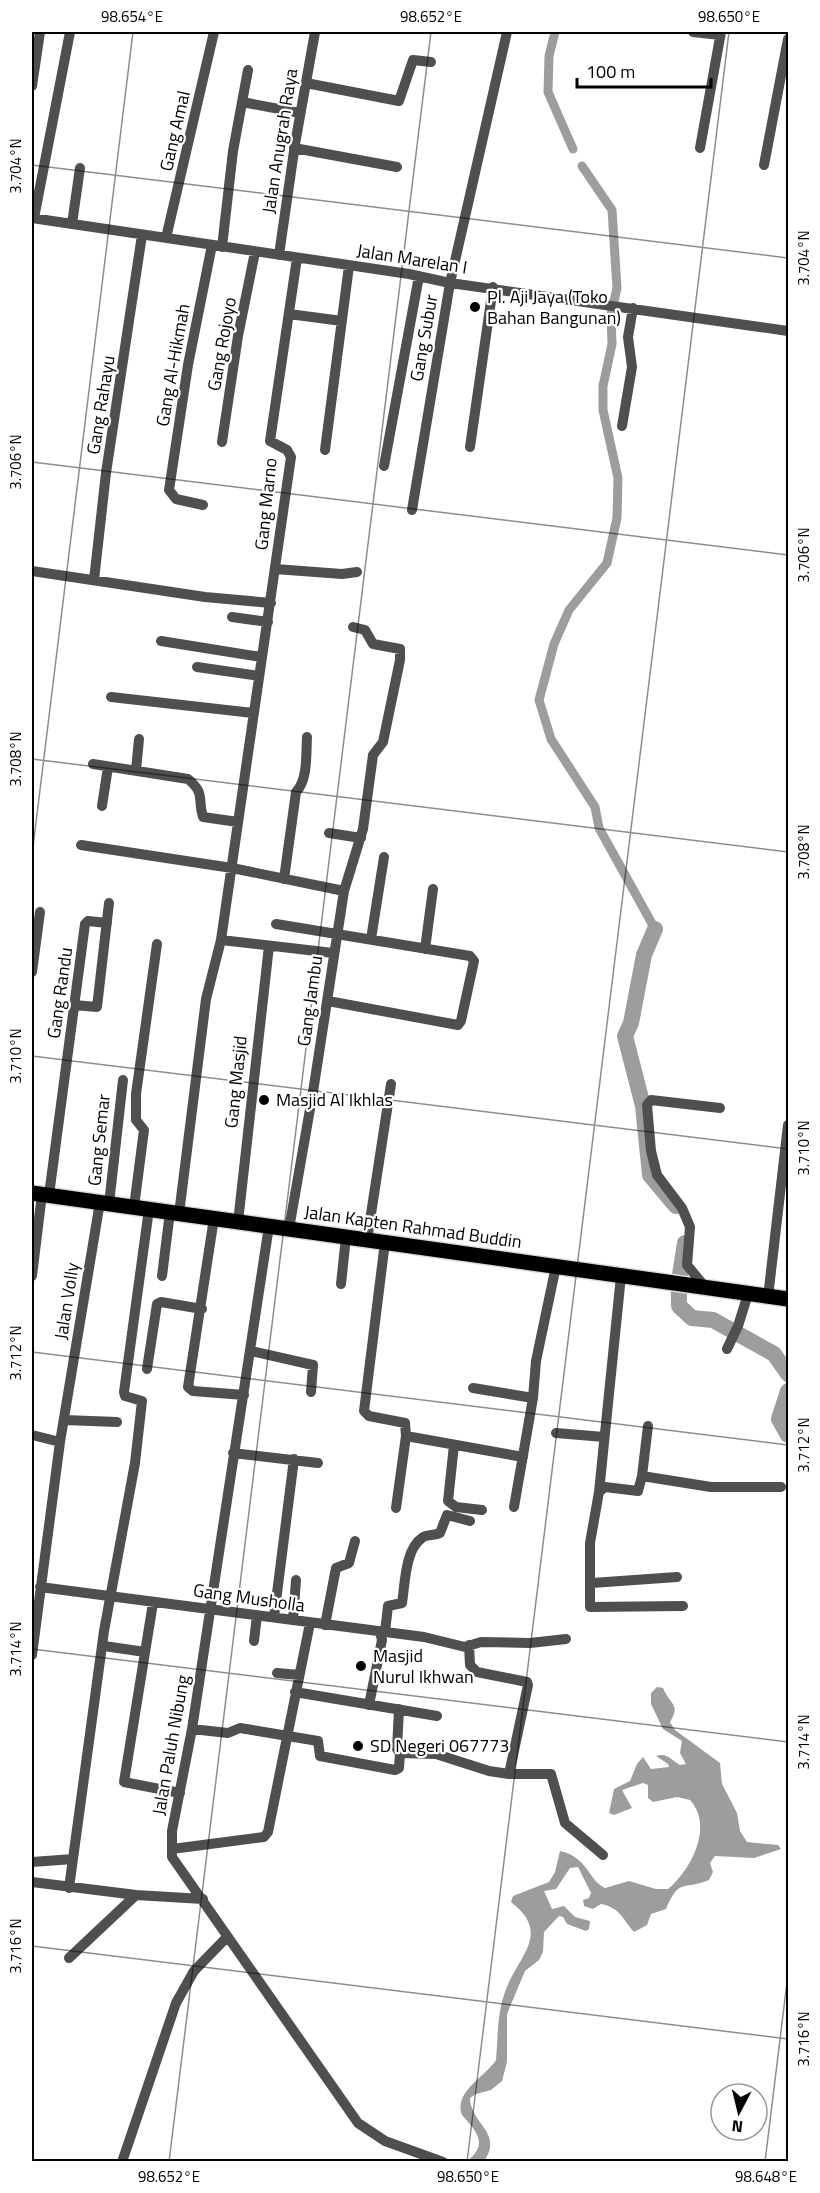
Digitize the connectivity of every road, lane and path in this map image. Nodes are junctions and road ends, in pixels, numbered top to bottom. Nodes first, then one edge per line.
1 (40, 32) edge
2 (70, 32) edge
3 (214, 32) edge
4 (315, 32) edge
5 (507, 32) edge
6 (693, 32) edge
7 (721, 33) edge
8 (789, 40) edge
9 (431, 62) dead end
10 (248, 69) dead end
11 (306, 83) junction
12 (32, 86) edge
13 (242, 102) junction
14 (300, 113) junction
15 (294, 148) junction
16 (700, 148) dead end
17 (764, 165) dead end
18 (397, 166) dead end
19 (80, 168) dead end
20 (33, 218) edge
21 (72, 224) junction
22 (142, 235) junction
23 (166, 238) junction
24 (217, 246) junction
25 (255, 252) junction
26 (279, 255) junction
27 (297, 258) junction
28 (349, 266) junction
29 (419, 276) junction
30 (450, 283) junction
31 (492, 287) junction
32 (631, 307) junction
33 (289, 314) junction
34 (342, 321) junction
35 (789, 331) edge
36 (621, 426) dead end
37 (222, 442) dead end
38 (470, 447) dead end
39 (325, 450) dead end
40 (384, 466) dead end
41 (203, 505) dead end
42 (412, 510) dead end
43 (275, 569) junction
44 (32, 571) edge
45 (357, 572) dead end
46 (94, 580) junction
47 (271, 603) junction
48 (232, 617) dead end
49 (268, 622) junction
50 (353, 627) dead end
51 (161, 641) dead end
52 (261, 657) junction
53 (197, 667) dead end
54 (259, 675) junction
55 (111, 697) dead end
56 (253, 713) junction
57 (307, 737) dead end
58 (139, 740) dead end
59 (93, 764) dead end
60 (108, 766) junction
61 (135, 771) junction
62 (102, 806) dead end
63 (238, 822) junction
64 (329, 833) dead end
65 (361, 838) junction
66 (81, 845) dead end
67 (384, 857) dead end
68 (232, 868) junction
69 (284, 879) junction
70 (433, 889) dead end
71 (344, 891) junction
72 (109, 903) dead end
73 (40, 912) dead end
74 (107, 923) junction
75 (276, 924) dead end
76 (35, 926) edge
77 (336, 933) junction
78 (371, 939) junction
79 (221, 940) junction
80 (157, 944) dead end
81 (269, 946) junction
82 (425, 949) junction
83 (333, 953) junction
84 (32, 966) edge
85 (32, 972) edge
86 (328, 1001) junction
87 (74, 1005) junction
88 (123, 1080) dead end
89 (391, 1084) dead end
90 (720, 1108) dead end
91 (789, 1125) edge
92 (41, 1194) edge
93 (105, 1203) junction
94 (141, 1208) junction
95 (175, 1213) junction
96 (214, 1218) junction
97 (238, 1222) junction
98 (269, 1226) junction
99 (289, 1229) junction
100 (346, 1237) junction
101 (367, 1240) junction
102 (385, 1242) junction
103 (556, 1266) junction
104 (32, 1276) edge
105 (162, 1276) dead end
106 (621, 1276) junction
107 (341, 1284) dead end
108 (705, 1287) junction
109 (748, 1294) junction
110 (768, 1297) junction
111 (789, 1299) edge
112 (202, 1309) junction
113 (726, 1349) dead end
114 (251, 1351) junction
115 (147, 1369) dead end
116 (473, 1388) dead end
117 (311, 1392) dead end
118 (244, 1397) junction
119 (533, 1398) junction
120 (65, 1420) junction
121 (117, 1422) dead end
122 (648, 1426) dead end
123 (556, 1433) dead end
124 (32, 1435) edge
125 (406, 1436) junction
126 (604, 1437) junction
127 (60, 1442) junction
128 (454, 1444) junction
129 (233, 1453) junction
130 (523, 1457) junction
131 (294, 1459) junction
132 (318, 1463) dead end
133 (642, 1476) junction
134 (781, 1487) dead end
135 (599, 1492) junction
136 (514, 1507) dead end
137 (396, 1508) dead end
138 (482, 1510) dead end
139 (470, 1521) dead end
140 (355, 1541) dead end
141 (677, 1577) dead end
142 (296, 1580) dead end
143 (592, 1583) junction
144 (40, 1587) junction
145 (111, 1597) junction
146 (153, 1603) junction
147 (682, 1606) dead end
148 (210, 1608) junction
149 (257, 1615) junction
150 (274, 1617) junction
151 (293, 1620) junction
152 (310, 1623) junction
153 (325, 1625) junction
154 (382, 1632) junction
155 (563, 1640) dead end
156 (254, 1641) dead end
157 (104, 1646) junction
158 (462, 1646) junction
159 (145, 1652) junction
160 (32, 1655) edge
161 (277, 1672) dead end
162 (299, 1676) junction
163 (296, 1692) junction
164 (369, 1705) junction
165 (399, 1709) junction
166 (437, 1716) dead end
167 (192, 1729) junction
168 (286, 1736) junction
169 (400, 1753) junction
170 (509, 1774) junction
171 (180, 1793) junction
172 (172, 1849) junction
173 (603, 1855) dead end
174 (73, 1860) junction
175 (32, 1862) edge
176 (32, 1882) edge
177 (69, 1888) junction
178 (136, 1895) junction
179 (203, 1899) junction
180 (227, 1937) junction
181 (69, 1958) dead end
182 (122, 2162) edge
183 (443, 2162) edge

1 - 12 street
2 - 20 street
3 - 23 street, Gang Amal
4 - 11 street, Jalan Anugrah Raya
5 - 30 street, Gang Subur
6 - 7 street
7 - 16 street
8 - 17 street
9 - 11 street
10 - 13 street, Gang Al-Hikmah
11 - 14 street, Jalan Anugrah Raya
13 - 14 street
13 - 24 street, Gang Al-Hikmah
14 - 15 street, Jalan Anugrah Raya
15 - 18 street
15 - 26 street, Jalan Anugrah Raya
19 - 21 street
20 - 21 street, Jalan Marelan I
21 - 22 street, Jalan Marelan I
22 - 23 street, Jalan Marelan I
22 - 46 street, Gang Rahayu
23 - 24 street, Jalan Marelan I
24 - 25 street, Jalan Marelan I
24 - 41 street, Gang Al-Hikmah
25 - 26 street, Jalan Marelan I
25 - 37 street, Gang Rojoyo
26 - 27 street, Jalan Marelan I
27 - 28 street, Jalan Marelan I
27 - 33 street, Gang Marno
28 - 29 street, Jalan Marelan I
28 - 34 street
29 - 30 street, Jalan Marelan I
29 - 40 street
30 - 31 street, Jalan Marelan I
30 - 42 street, Gang Subur
31 - 32 street, Jalan Marelan I
31 - 38 street
32 - 35 street, Jalan Marelan I
32 - 36 street
33 - 34 street
33 - 43 street, Gang Marno
34 - 39 street
43 - 45 street
43 - 47 street, Gang Marno
44 - 46 street
46 - 47 street
47 - 49 street, Gang Marno
48 - 49 street
49 - 52 street, Gang Marno
50 - 65 street, Gang Jambu
51 - 52 street
52 - 54 street, Gang Marno
53 - 54 street
54 - 56 street, Gang Marno
55 - 56 street
56 - 63 street, Gang Marno
57 - 69 street
58 - 61 street
59 - 60 street
60 - 61 street
60 - 62 street
61 - 63 street
63 - 68 street, Gang Marno
64 - 65 street
65 - 71 street, Gang Jambu
66 - 68 street
67 - 78 street
68 - 69 street
68 - 79 street, Gang Marno
69 - 71 street
70 - 82 street
71 - 77 street, Gang Jambu
72 - 74 street
73 - 76 street
74 - 87 street, Gang Randu
74 - 87 street
75 - 77 street
76 - 84 street
77 - 78 street
77 - 83 street, Gang Jambu
78 - 82 street
79 - 81 street
79 - 95 street, Gang Marno
80 - 94 street
81 - 83 street
81 - 97 street, Gang Masjid
82 - 86 street
83 - 86 street, Gang Jambu
84 - 85 street
86 - 99 street, Gang Jambu
87 - 92 street, Gang Randu
88 - 93 street, Gang Semar
89 - 101 street
90 - 108 street
91 - 110 street
92 - 93 main road, Jalan Kapten Rahmad Buddin
92 - 104 street, Gang Randu
93 - 94 main road, Jalan Kapten Rahmad Buddin
93 - 120 street, Jalan Volly
94 - 95 main road, Jalan Kapten Rahmad Buddin
94 - 145 street
95 - 96 main road, Jalan Kapten Rahmad Buddin
95 - 105 street, Gang Marno
96 - 97 main road, Jalan Kapten Rahmad Buddin
96 - 112 street
97 - 98 main road, Jalan Kapten Rahmad Buddin
98 - 99 main road, Jalan Kapten Rahmad Buddin
98 - 114 street, Jalan Paluh Nibung
99 - 100 main road, Jalan Kapten Rahmad Buddin
100 - 101 main road, Jalan Kapten Rahmad Buddin
100 - 107 street
101 - 102 main road, Jalan Kapten Rahmad Buddin
102 - 103 main road, Jalan Kapten Rahmad Buddin
102 - 125 street
103 - 106 main road, Jalan Kapten Rahmad Buddin
103 - 119 street
106 - 108 main road, Jalan Kapten Rahmad Buddin
106 - 126 street
108 - 109 main road, Jalan Kapten Rahmad Buddin
109 - 110 main road, Jalan Kapten Rahmad Buddin
109 - 113 street
110 - 111 main road, Jalan Kapten Rahmad Buddin
112 - 115 street
112 - 118 street
114 - 117 street
114 - 118 street, Jalan Paluh Nibung
116 - 119 street
118 - 129 street, Jalan Paluh Nibung
119 - 130 street
120 - 121 street
120 - 127 street, Jalan Volly
122 - 133 street
123 - 126 street
124 - 127 street
125 - 128 street
125 - 137 street
126 - 135 street
127 - 144 street, Jalan Volly
128 - 130 street
128 - 138 street
129 - 131 street
129 - 148 street, Jalan Paluh Nibung
130 - 136 street
131 - 132 street
131 - 150 street
133 - 134 street
133 - 135 street
135 - 143 street
139 - 154 street
140 - 153 street
141 - 143 street
142 - 151 street
143 - 147 street
144 - 145 street, Gang Musholla
144 - 160 street, Jalan Volly
145 - 146 street, Gang Musholla
145 - 157 street
146 - 148 street, Gang Musholla
146 - 159 street
148 - 149 street, Gang Musholla
148 - 167 street, Jalan Paluh Nibung
149 - 150 street, Gang Musholla
149 - 156 street
150 - 151 street, Gang Musholla
151 - 152 street, Gang Musholla
152 - 153 street, Gang Musholla
152 - 162 street
153 - 154 street, Gang Musholla
154 - 158 street, Gang Musholla
154 - 164 street
155 - 158 street
157 - 159 street
157 - 174 street
158 - 170 street
159 - 171 street
161 - 162 street
162 - 163 street
163 - 164 street
163 - 168 street
164 - 165 street
165 - 166 street
165 - 169 street
167 - 168 street
167 - 171 street, Jalan Paluh Nibung
168 - 169 street
168 - 172 street
169 - 170 street
170 - 173 street
171 - 172 street, Jalan Paluh Nibung
172 - 179 street
174 - 175 street
174 - 177 street
176 - 177 street
177 - 178 street
178 - 179 street
178 - 181 street
179 - 180 street
180 - 182 street
180 - 183 street

